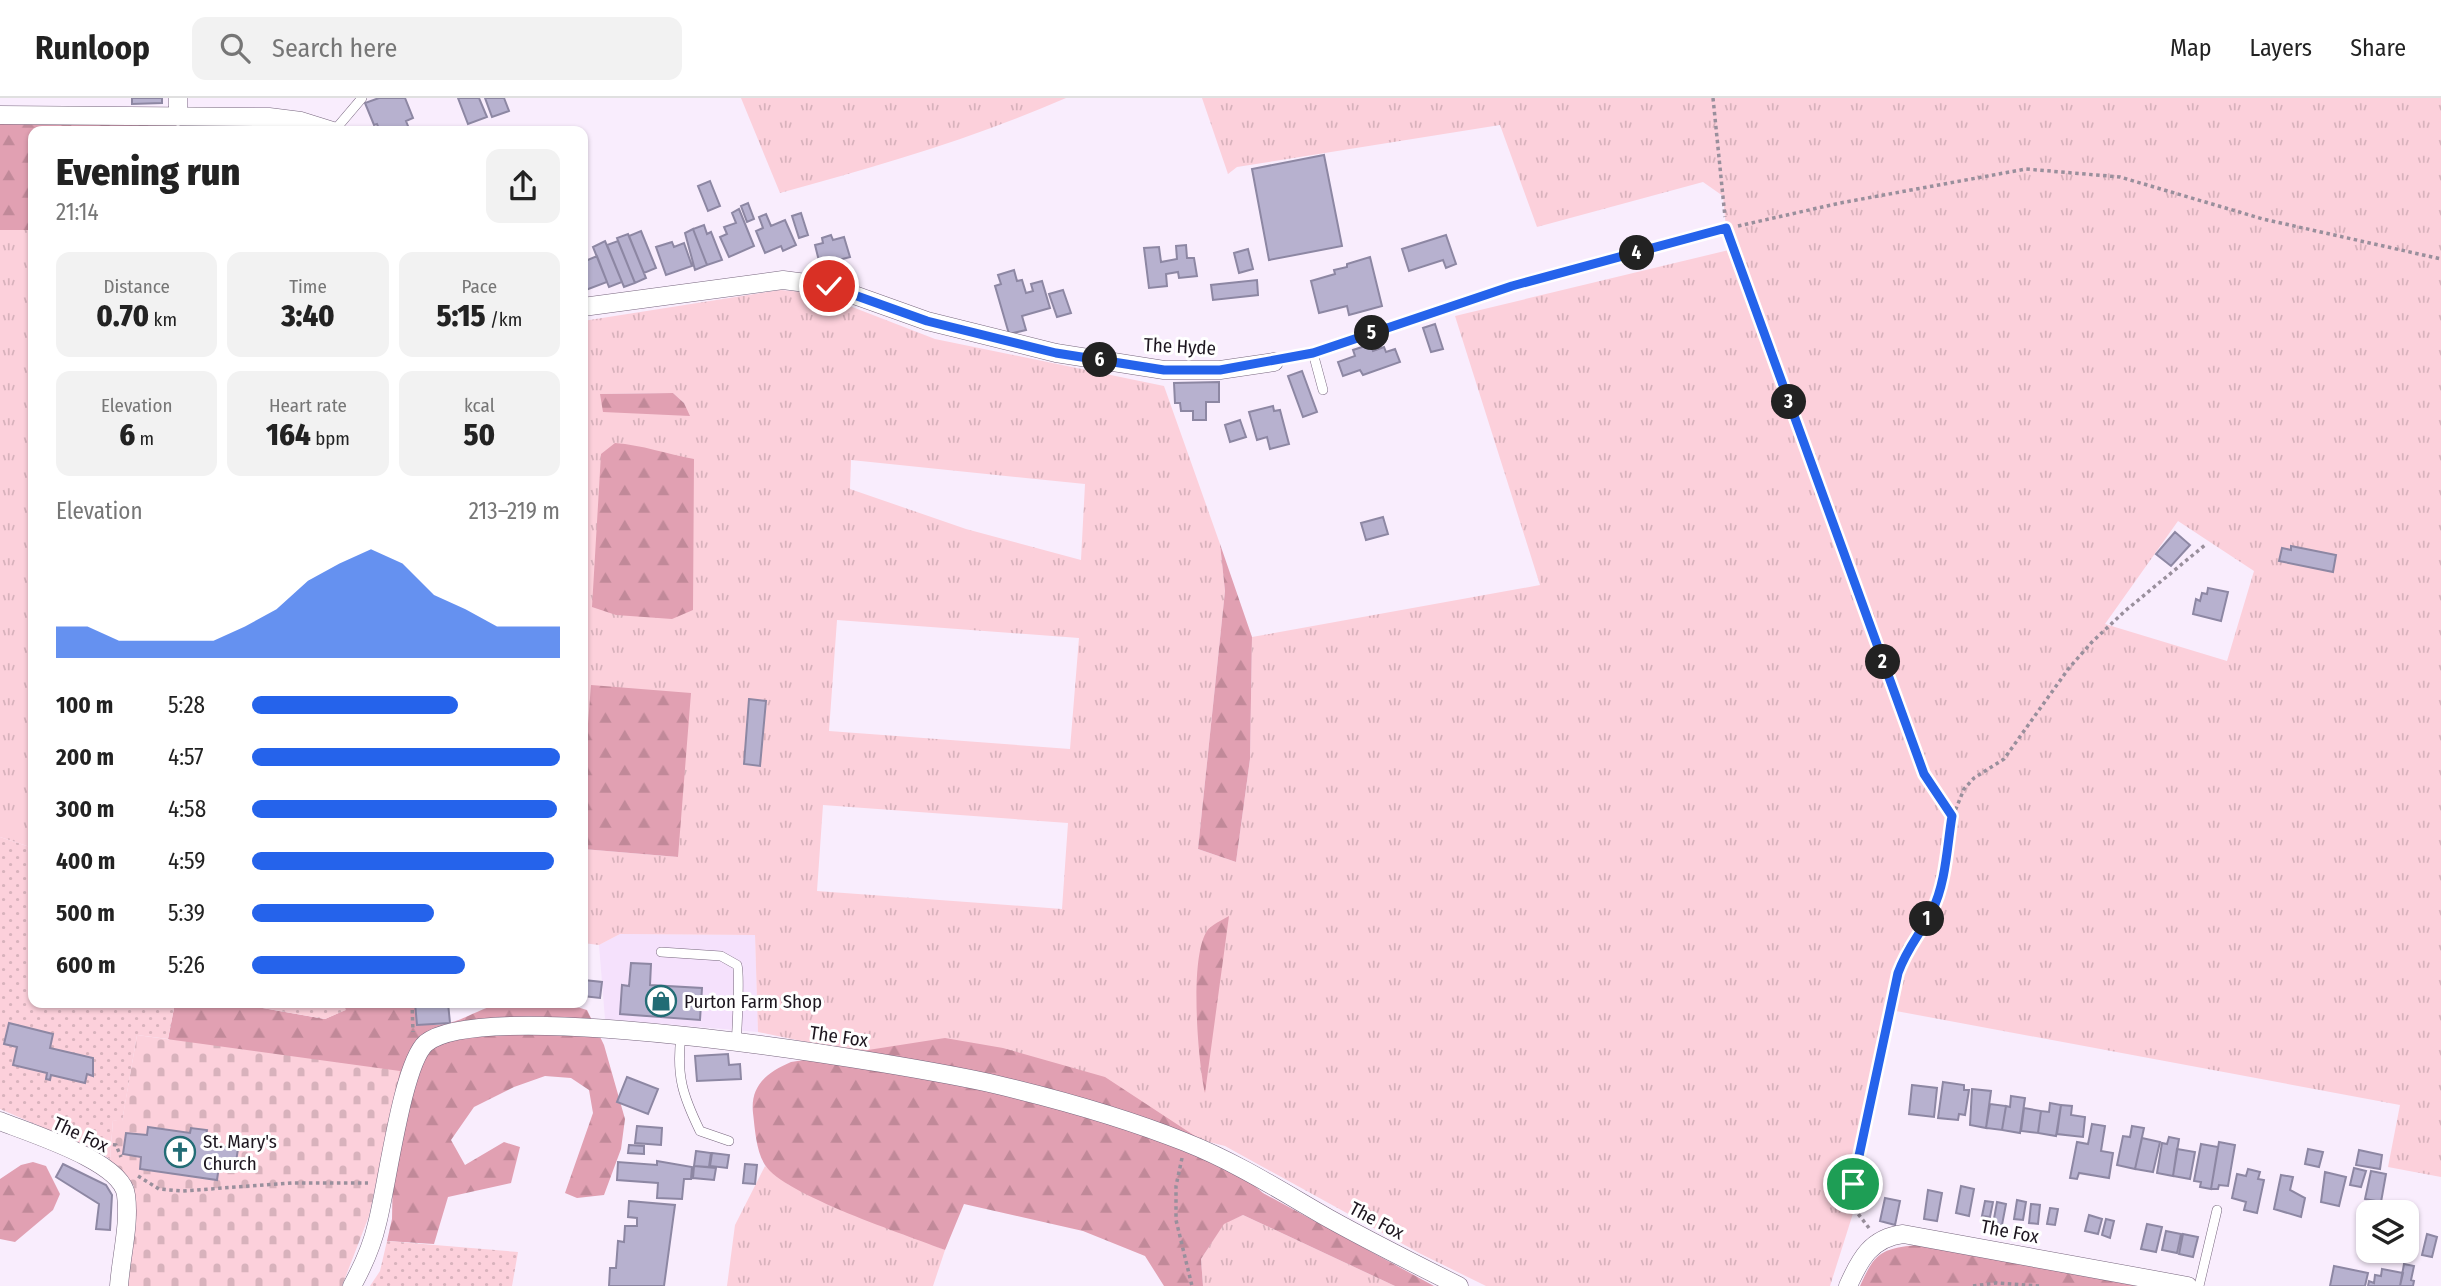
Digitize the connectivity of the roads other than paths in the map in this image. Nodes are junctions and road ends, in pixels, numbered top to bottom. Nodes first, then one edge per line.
1 (178, 98) edge
2 (362, 98) edge
3 (0, 115) edge
4 (178, 117) junction
5 (317, 126) edge
6 (337, 126) edge
7 (1726, 228) road end
8 (588, 306) edge
9 (1313, 353) junction
10 (1274, 362) joint
11 (1322, 390) dead end
12 (662, 952) dead end
13 (681, 1036) junction
14 (736, 1043) junction
15 (0, 1121) edge
16 (729, 1142) dead end
17 (2217, 1210) dead end
18 (119, 1286) edge
19 (352, 1286) edge
20 (1459, 1286) edge
21 (1848, 1286) edge
22 (2188, 1286) edge
23 (2199, 1286) edge

1 - 4 street
2 - 6 lane
3 - 4 street
4 - 5 street
7 - 9 lane, The Hyde
8 - 10 street, The Hyde
9 - 10 lane, The Hyde
9 - 11 lane
12 - 14 lane
13 - 14 street, The Fox
13 - 16 lane
13 - 19 street, The Fox
14 - 20 street, The Fox
15 - 18 street, The Fox
17 - 23 lane
21 - 22 street, The Fox

